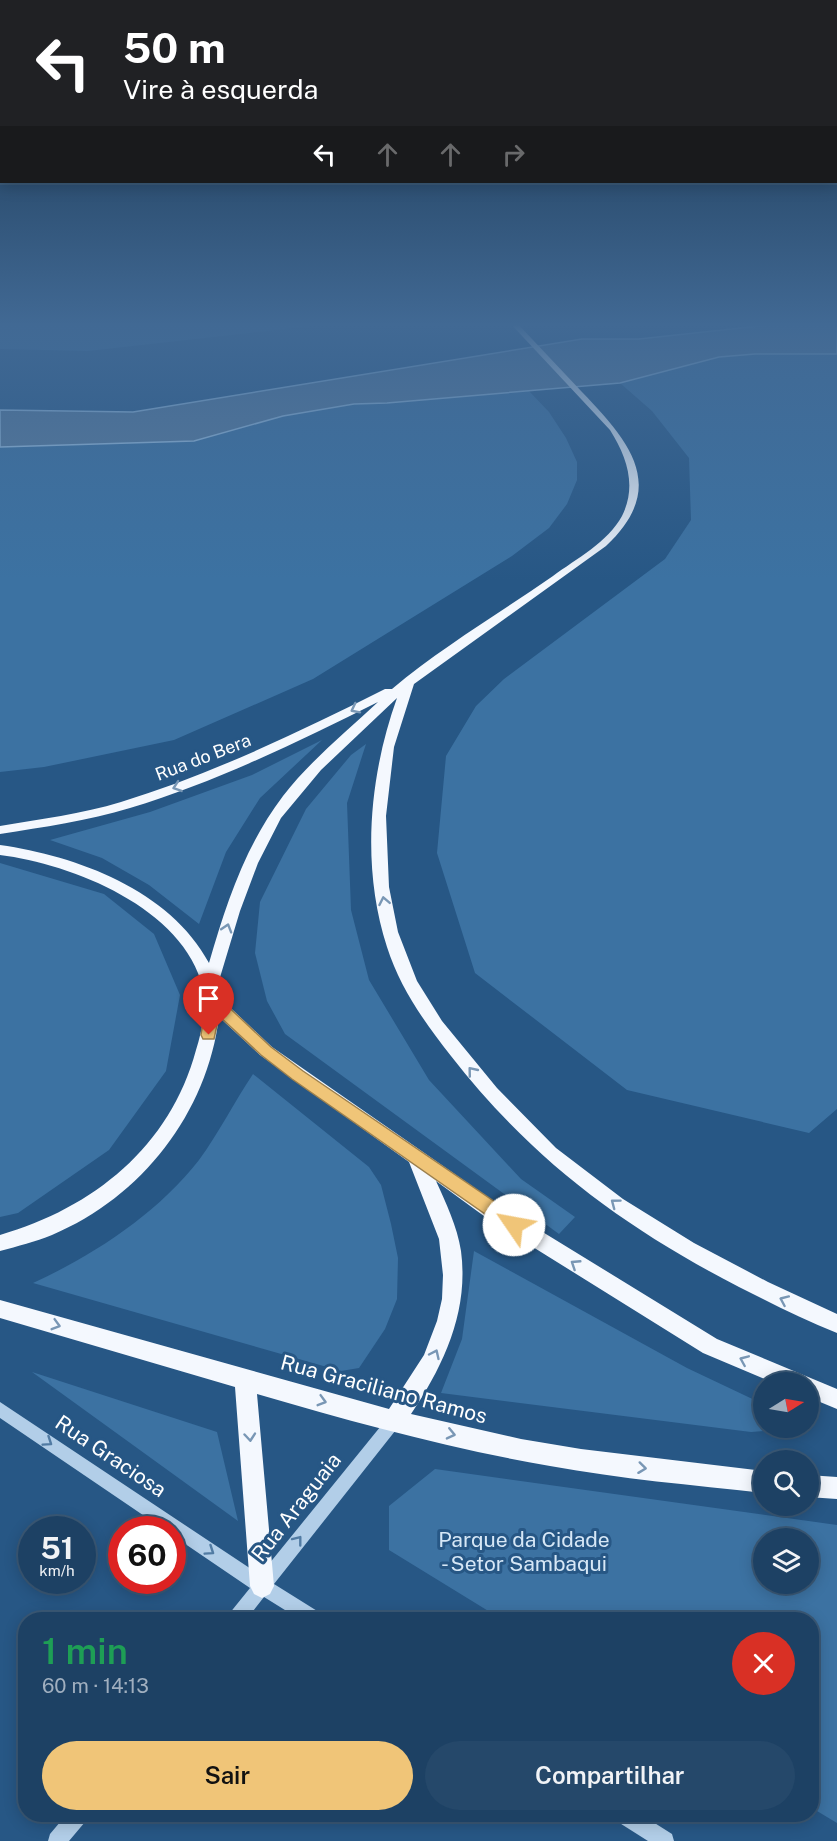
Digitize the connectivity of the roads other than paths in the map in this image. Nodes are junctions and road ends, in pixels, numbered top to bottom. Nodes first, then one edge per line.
1 (594, 408) edge
2 (408, 682) junction
3 (0, 830) edge
4 (0, 850) edge
5 (212, 993) junction
6 (417, 1159) junction
7 (0, 1243) edge
8 (0, 1309) edge
9 (837, 1324) edge
10 (772, 1372) edge
11 (245, 1379) junction
12 (819, 1392) edge
13 (837, 1399) edge
14 (0, 1409) edge
15 (394, 1421) junction
16 (753, 1481) edge
17 (819, 1487) edge
18 (837, 1488) edge
19 (262, 1586) junction
20 (241, 1612) edge
21 (303, 1612) edge
22 (72, 1822) edge
23 (636, 1822) edge
24 (57, 1841) edge
25 (665, 1841) edge

1 - 2 main road, Rua do Bera
2 -> 3 main road, Rua do Bera
5 -> 2 main road, Rua do Bera
9 -> 2 main road
4 - 5 main road
5 - 6 main road
5 - 7 main road, Rua do Bera
10 -> 6 main road
15 -> 6 main road
8 -> 11 main road, Rua Graciliano Ramos
11 -> 15 main road, Rua Graciliano Ramos
11 -> 19 main road
12 - 13 main road
14 -> 19 street, Rua Graciosa
15 -> 16 main road, Rua Graciliano Ramos
19 -> 15 street, Rua Araguaia
17 - 18 main road
19 - 20 street, Rua Araguaia
19 - 21 street, Rua Graciosa
22 - 24 street
23 - 25 street

